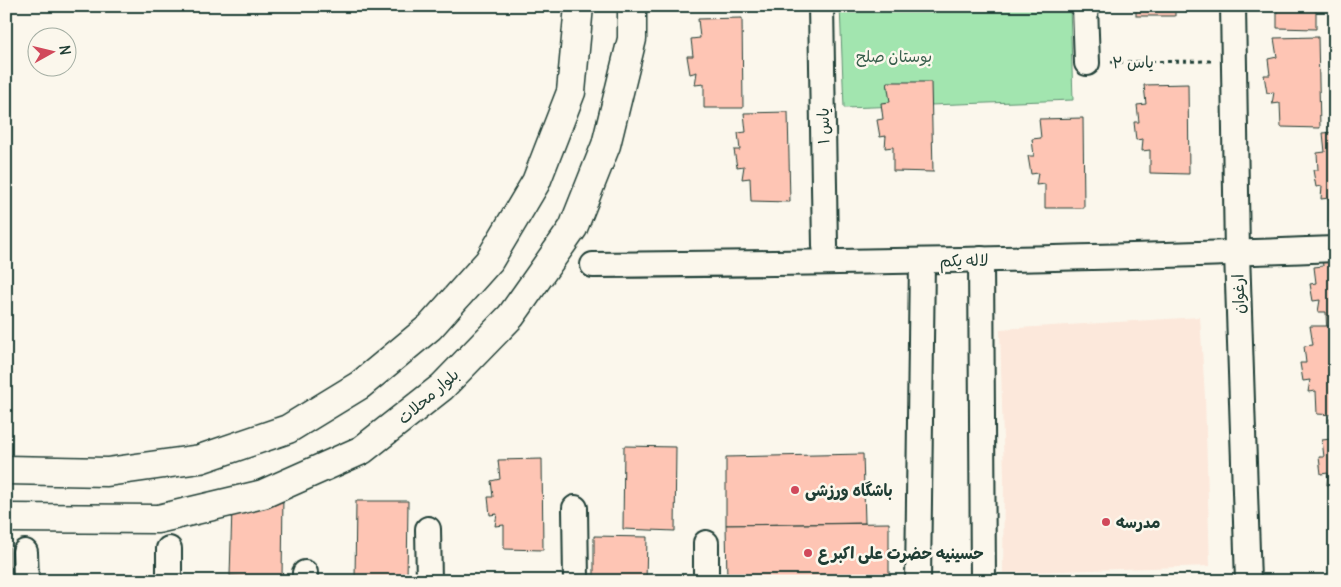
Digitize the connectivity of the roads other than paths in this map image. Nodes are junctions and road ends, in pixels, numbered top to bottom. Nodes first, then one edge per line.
1 (579, 6) edge
2 (632, 6) edge
3 (821, 6) edge
4 (1085, 6) edge
5 (1234, 6) edge
6 (1087, 63) road end
7 (826, 246) dead end
8 (1335, 249) edge
9 (1237, 253) junction
10 (981, 259) junction
11 (922, 261) junction
12 (593, 265) dead end
13 (6, 470) edge
14 (575, 508) dead end
15 (6, 518) edge
16 (428, 529) dead end
17 (706, 543) dead end
18 (168, 549) dead end
19 (26, 552) dead end
20 (26, 581) edge
21 (169, 581) edge
22 (429, 581) edge
23 (576, 581) edge
24 (706, 581) edge
25 (918, 581) edge
26 (983, 581) edge
27 (1248, 581) edge

1 - 13 main road
2 - 15 main road, بلوار محلات
3 - 7 street, یاس ۱
4 - 6 street
5 - 9 street, ارغوان
8 - 9 street, لاله یکم
9 - 10 street, لاله یکم
9 - 27 street, ارغوان
10 - 11 street, لاله یکم
10 - 26 street
11 - 12 street, لاله یکم
11 - 25 street
14 - 23 street
16 - 22 street
17 - 24 street
18 - 21 street
19 - 20 street

